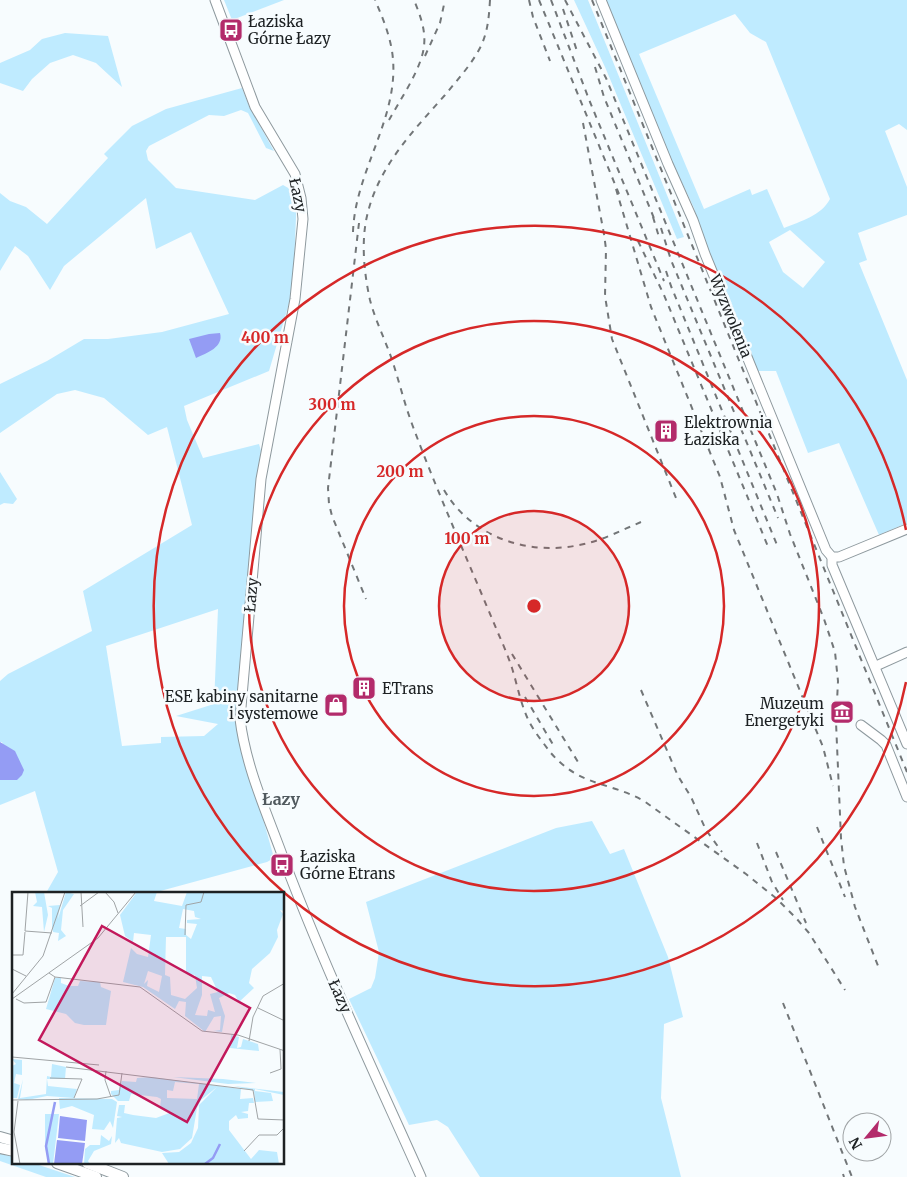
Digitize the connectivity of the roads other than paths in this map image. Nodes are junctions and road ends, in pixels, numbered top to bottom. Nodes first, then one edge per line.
1 (215, 0) edge
2 (601, 0) edge
3 (907, 529) edge
4 (832, 557) junction
5 (907, 652) edge
6 (876, 666) junction
7 (861, 725) dead end
8 (907, 744) edge
9 (907, 797) edge
10 (59, 1164) edge
11 (90, 1164) edge
12 (96, 1177) edge
13 (123, 1177) edge
14 (421, 1177) edge

1 - 14 street, Łazy
2 - 4 street, Wyzwolenia
3 - 4 street
4 - 6 street, Wyzwolenia
5 - 6 street
6 - 8 street, Wyzwolenia
7 - 9 street
10 - 12 main road
11 - 13 main road

